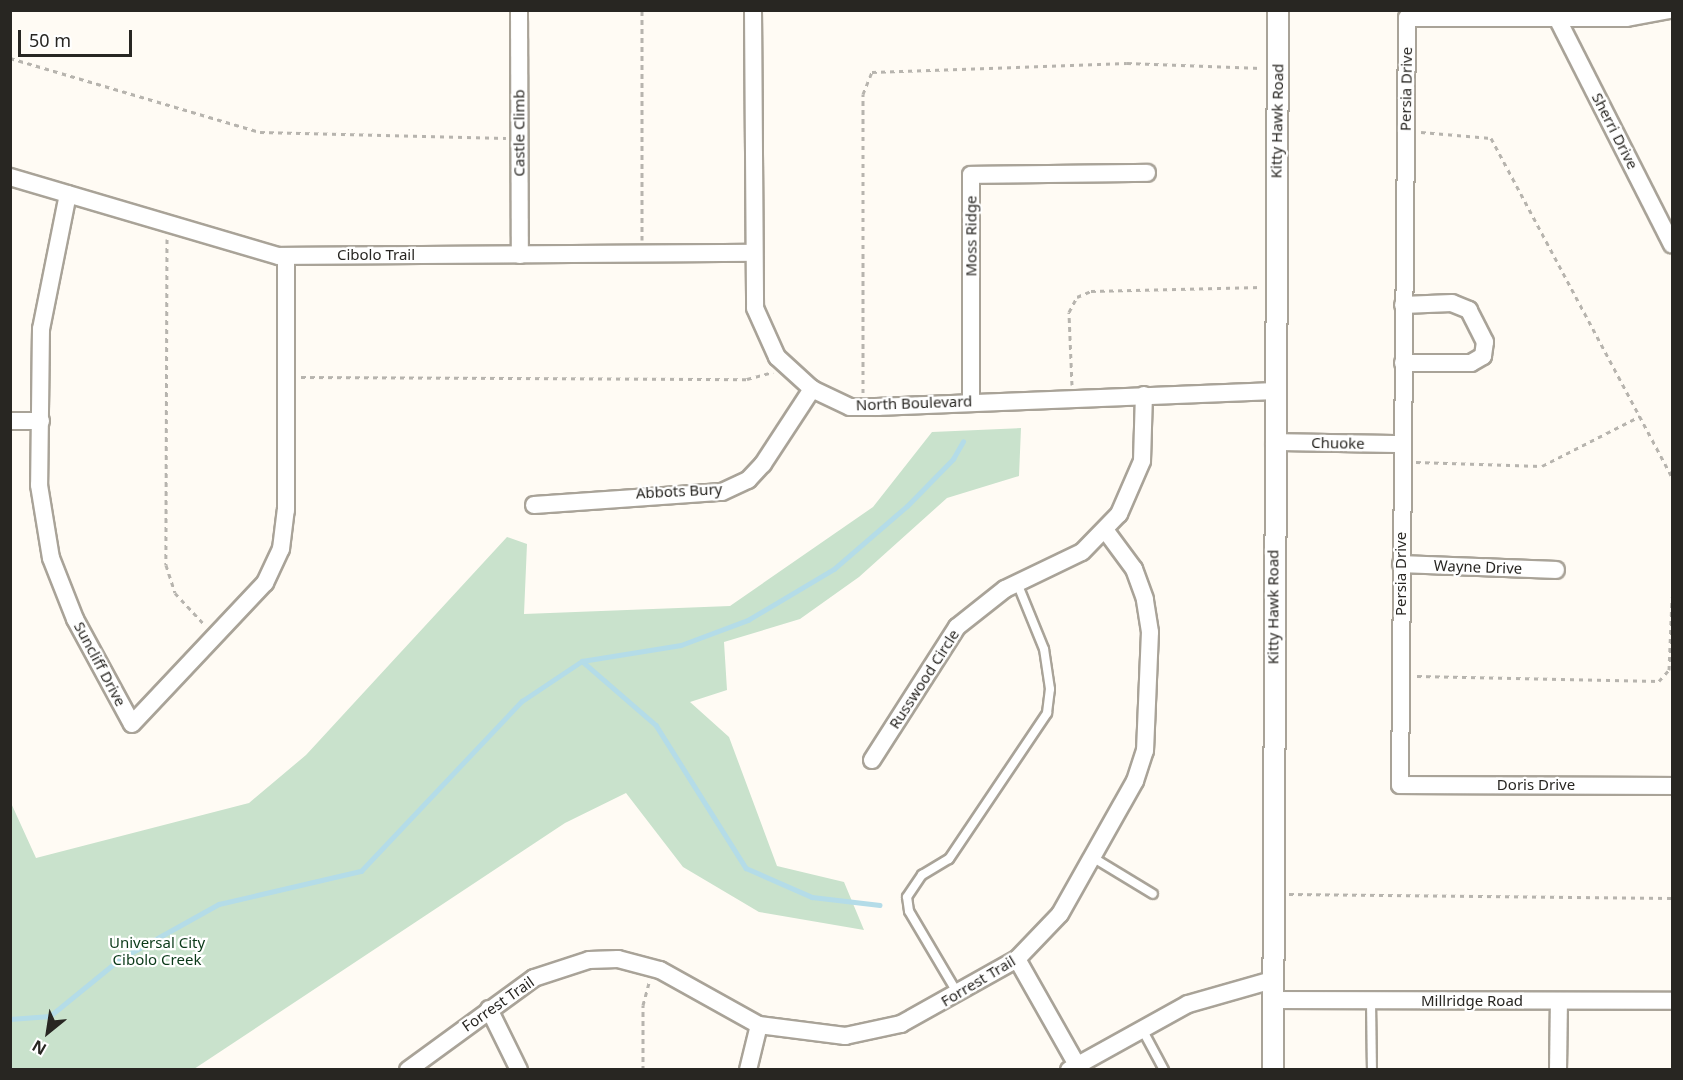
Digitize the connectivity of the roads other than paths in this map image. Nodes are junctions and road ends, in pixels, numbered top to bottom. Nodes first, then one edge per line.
1 (519, 10) edge
2 (753, 10) edge
3 (1278, 10) edge
4 (1670, 10) edge
5 (1557, 18) junction
6 (1147, 172) dead end
7 (10, 177) edge
8 (68, 194) junction
9 (1672, 245) edge
10 (752, 253) junction
11 (520, 255) junction
12 (286, 256) junction
13 (1403, 305) junction
14 (1403, 363) junction
15 (812, 389) junction
16 (1274, 391) junction
17 (1144, 395) junction
18 (971, 401) junction
19 (10, 421) edge
20 (41, 421) junction
21 (1274, 442) junction
22 (1402, 444) junction
23 (534, 505) dead end
24 (1106, 531) junction
25 (1401, 564) junction
26 (1556, 570) dead end
27 (1017, 583) junction
28 (872, 760) dead end
29 (1400, 785) joint
30 (1672, 786) edge
31 (1092, 857) junction
32 (1153, 894) dead end
33 (1017, 958) junction
34 (1272, 980) junction
35 (958, 995) junction
36 (1272, 1000) junction
37 (1371, 1000) junction
38 (1672, 1001) edge
39 (1559, 1002) junction
40 (489, 1009) junction
41 (759, 1025) junction
42 (1142, 1029) junction
43 (1073, 1067) edge
44 (408, 1070) edge
45 (519, 1070) edge
46 (748, 1070) edge
47 (1164, 1070) edge
48 (1273, 1070) edge
49 (1372, 1070) edge
50 (1558, 1070) edge

1 - 11 street, Castle Climb
2 - 10 street, North Boulevard
3 - 16 street, Kitty Hawk Road
4 - 5 street
5 - 9 street, Sherri Drive
5 - 13 street, Persia Drive
6 - 18 street, Moss Ridge
7 - 8 street, Cibolo Trail
8 - 12 street, Cibolo Trail
8 - 20 street, Suncliff Drive
10 - 11 street, Cibolo Trail
10 - 15 street, North Boulevard
11 - 12 street, Cibolo Trail
12 - 20 street, Suncliff Drive
13 - 14 street, Persia Drive
13 - 14 street
14 - 22 street, Persia Drive
15 - 18 street, North Boulevard
15 - 23 street, Abbots Bury
16 - 17 street, North Boulevard
16 - 21 street, Kitty Hawk Road
17 - 18 street, North Boulevard
17 - 24 street
19 - 20 street
21 - 22 street, Chuoke
21 - 34 street, Kitty Hawk Road
22 - 25 street, Persia Drive
24 - 27 street, Russwood Circle
24 - 31 street, Forrest Trail
25 - 26 street, Wayne Drive
25 - 29 street, Persia Drive
27 - 28 street, Russwood Circle
27 - 35 lane
29 - 30 street, Doris Drive
31 - 32 lane
31 - 33 street, Forrest Trail
33 - 35 street, Forrest Trail
33 - 43 street
34 - 36 street, Kitty Hawk Road
34 - 42 street
35 - 41 street, Forrest Trail
36 - 37 street, Millridge Road
36 - 48 street, Kitty Hawk Road
37 - 39 street, Millridge Road
37 - 49 lane
38 - 39 street, Millridge Road
39 - 50 street
40 - 41 street, Forrest Trail
40 - 44 street, Forrest Trail
40 - 45 street
41 - 46 street
42 - 43 street
42 - 47 lane

